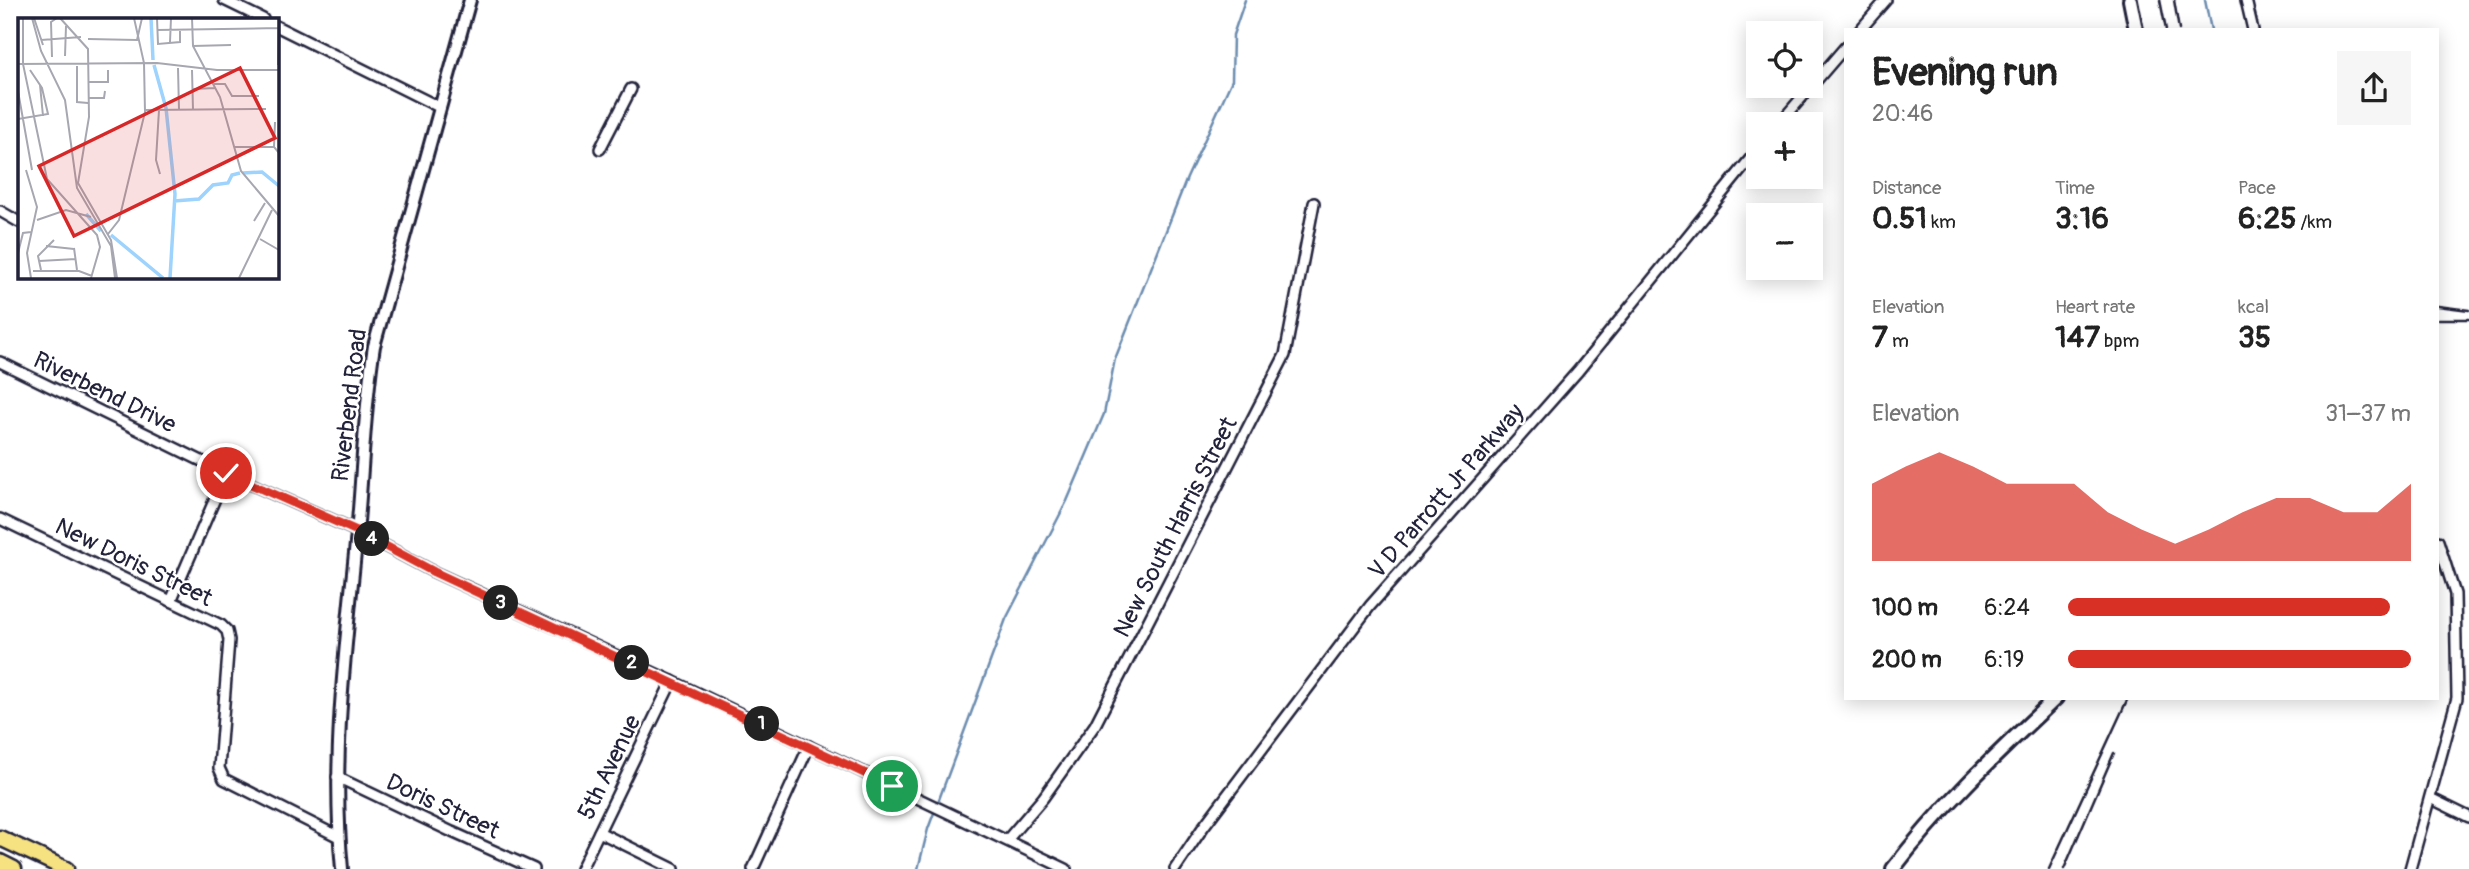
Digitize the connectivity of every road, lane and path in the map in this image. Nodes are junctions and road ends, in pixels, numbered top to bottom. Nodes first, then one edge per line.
1 (224, 0) edge
2 (470, 0) edge
3 (1886, 0) edge
4 (2130, 0) edge
5 (2246, 0) edge
6 (261, 18) edge
7 (278, 27) edge
8 (1862, 28) edge
9 (2136, 28) edge
10 (2253, 28) edge
11 (1844, 48) edge
12 (631, 89) dead end
13 (439, 107) junction
14 (1789, 112) edge
15 (600, 149) dead end
16 (1746, 164) edge
17 (1314, 203) dead end
18 (0, 211) edge
19 (18, 221) edge
20 (0, 362) edge
21 (226, 473) junction
22 (0, 519) edge
23 (357, 531) junction
24 (2439, 544) edge
25 (171, 600) junction
26 (672, 681) junction
27 (2054, 700) edge
28 (809, 746) junction
29 (337, 777) junction
30 (2430, 798) junction
31 (2469, 817) edge
32 (599, 832) junction
33 (339, 836) junction
34 (0, 838) edge
35 (1007, 840) junction
36 (0, 862) edge
37 (14, 869) edge
38 (66, 869) edge
39 (342, 869) edge
40 (534, 869) edge
41 (581, 869) edge
42 (674, 869) edge
43 (753, 869) edge
44 (1066, 869) edge
45 (1175, 869) edge
46 (1893, 869) edge
47 (2410, 869) edge

1 - 6 street
2 - 13 street, Riverbend Road
3 - 8 street
4 - 9 main road
5 - 10 street
7 - 13 street
11 - 14 street
12 - 15 street
13 - 23 street, Riverbend Road
16 - 45 street, V D Parrott Jr Parkway
17 - 35 street, New South Harris Street
18 - 19 street
20 - 21 street, Riverbend Drive
21 - 23 street, Riverbend Drive
21 - 25 street
22 - 25 street, New Doris Street
23 - 26 street, Riverbend Drive
23 - 29 street, Riverbend Road
24 - 30 street
25 - 33 street, New Doris Street
26 - 28 street, Riverbend Drive
26 - 32 street, 5th Avenue
27 - 46 main road
28 - 35 street, Riverbend Drive
28 - 43 street
29 - 33 street, Riverbend Road
29 - 40 street, Doris Street
30 - 31 street
30 - 47 street
32 - 41 street, 5th Avenue
32 - 42 street
33 - 39 street, Riverbend Road
34 - 38 main road
35 - 44 street, Riverbend Drive
36 - 37 main road

